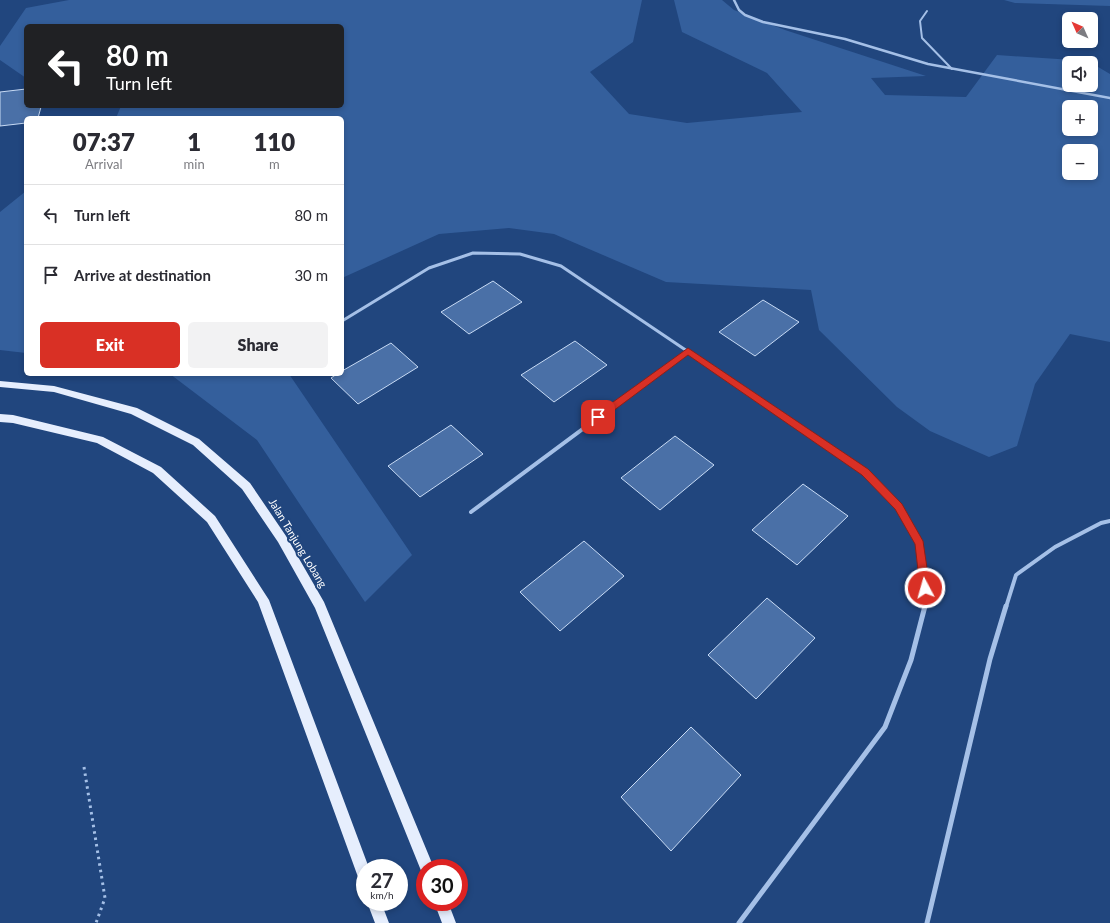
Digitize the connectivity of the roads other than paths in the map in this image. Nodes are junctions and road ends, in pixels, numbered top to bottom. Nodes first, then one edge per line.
1 (734, 0) edge
2 (927, 11) dead end
3 (952, 69) junction
4 (1110, 98) edge
5 (344, 320) edge
6 (688, 351) junction
7 (0, 384) edge
8 (0, 418) edge
9 (471, 512) dead end
10 (1110, 521) edge
11 (358, 859) edge
12 (423, 859) edge
13 (377, 911) edge
14 (444, 911) edge
15 (382, 923) edge
16 (449, 923) edge
17 (740, 923) edge
18 (927, 923) edge

1 - 3 street
2 - 3 lane
3 - 4 street
5 - 6 street
6 - 9 street
6 - 17 street
7 - 12 main road, Jalan Tanjung Lobang
8 - 11 main road
10 - 18 street
13 - 15 main road
14 - 16 main road

